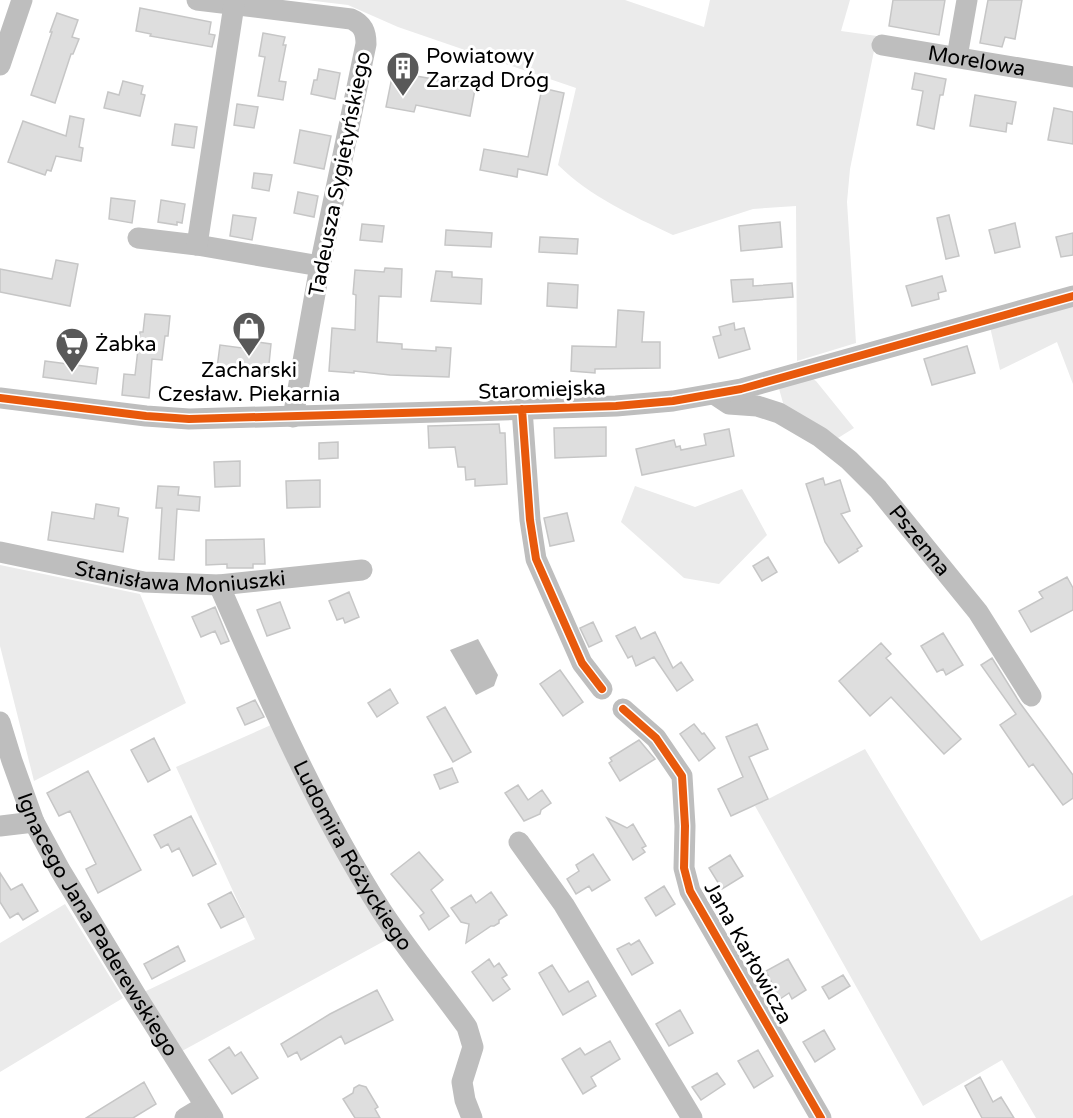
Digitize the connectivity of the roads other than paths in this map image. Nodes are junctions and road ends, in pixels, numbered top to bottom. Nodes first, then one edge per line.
1 (22, 0) edge
2 (197, 0) edge
3 (967, 0) edge
4 (234, 5) junction
5 (882, 45) dead end
6 (957, 57) junction
7 (0, 65) edge
8 (1073, 77) edge
9 (138, 238) dead end
10 (197, 245) junction
11 (321, 266) junction
12 (1073, 296) edge
13 (774, 380) junction
14 (714, 394) junction
15 (0, 398) edge
16 (522, 409) junction
17 (779, 414) junction
18 (293, 417) junction
19 (0, 552) edge
20 (362, 570) dead end
21 (219, 585) junction
22 (602, 689) dead end
23 (1031, 696) dead end
24 (623, 709) dead end
25 (0, 722) edge
26 (34, 822) junction
27 (0, 826) edge
28 (519, 842) dead end
29 (209, 1112) edge
30 (185, 1118) edge
31 (472, 1118) edge
32 (692, 1118) edge
33 (821, 1118) edge

1 - 7 street
2 - 4 street, Tadeusza Sygietyńskiego
3 - 6 street
4 - 10 street
4 - 11 street, Tadeusza Sygietyńskiego
5 - 6 street, Morelowa
6 - 8 street, Morelowa
9 - 10 street
10 - 11 street
11 - 18 street, Tadeusza Sygietyńskiego
12 - 13 street, Staromiejska
13 - 14 street, Staromiejska
13 - 17 street
14 - 16 street, Staromiejska
14 - 17 street, Pszenna
15 - 18 street, Staromiejska
16 - 18 street, Staromiejska
16 - 22 street
17 - 23 street, Pszenna
19 - 21 street, Stanisława Moniuszki
20 - 21 street, Stanisława Moniuszki
21 - 31 street, Ludomira Różyckiego
24 - 33 street, Jana Karłowicza
25 - 26 street, Ignacego Jana Paderewskiego
26 - 27 street
26 - 29 street, Ignacego Jana Paderewskiego
28 - 32 street
29 - 30 street

